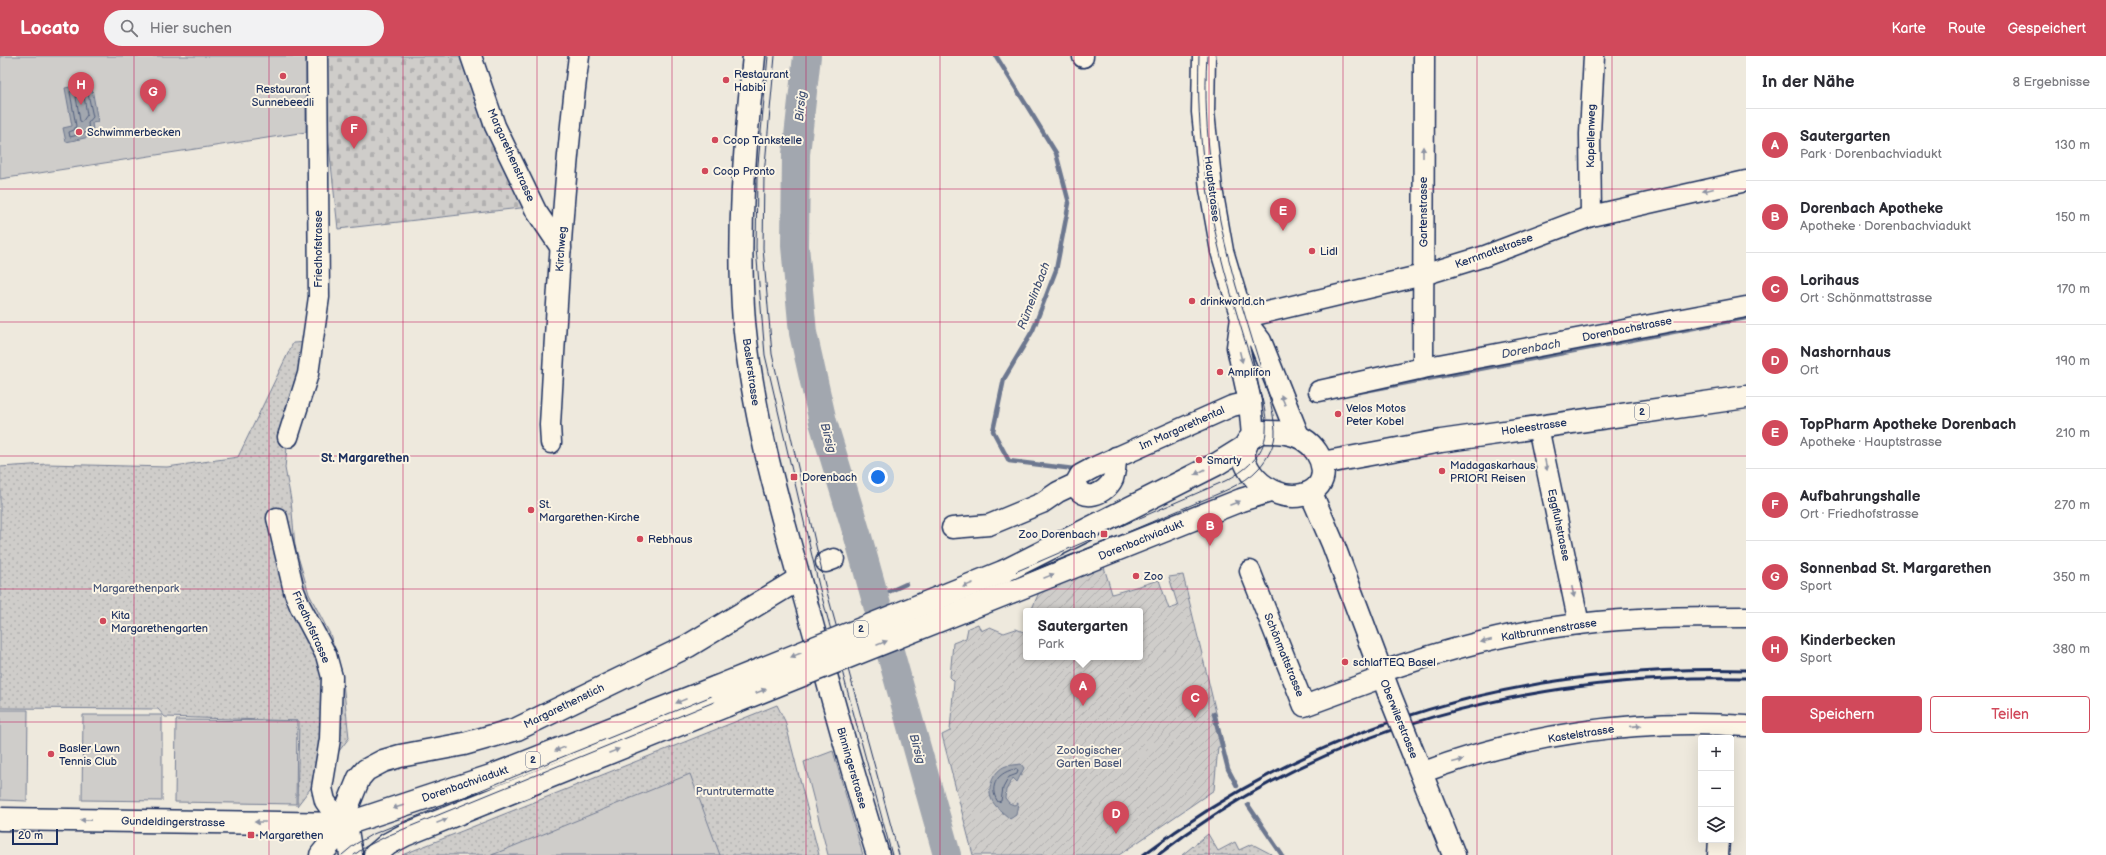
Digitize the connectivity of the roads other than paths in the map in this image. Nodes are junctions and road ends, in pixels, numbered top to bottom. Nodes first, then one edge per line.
1 (317, 56) edge
2 (471, 56) edge
3 (579, 56) edge
4 (754, 56) edge
5 (1204, 56) edge
6 (1424, 56) edge
7 (1594, 56) edge
8 (1746, 181) edge
9 (1591, 216) junction
10 (561, 248) junction
11 (1423, 275) junction
12 (1746, 307) edge
13 (1242, 318) junction
14 (1423, 368) junction
15 (1319, 390) dead end
16 (1745, 401) edge
17 (1250, 402) junction
18 (1538, 427) junction
19 (1298, 436) junction
20 (288, 438) dead end
21 (1249, 441) junction
22 (551, 443) dead end
23 (1322, 463) junction
24 (1270, 491) junction
25 (1312, 493) junction
26 (277, 518) dead end
27 (952, 528) dead end
28 (1250, 571) dead end
29 (799, 579) junction
30 (1746, 617) edge
31 (1579, 624) junction
32 (827, 680) joint
33 (1384, 681) junction
34 (721, 696) junction
35 (1734, 729) edge
36 (1421, 774) junction
37 (0, 819) edge
38 (346, 824) junction
39 (1719, 843) edge
40 (321, 855) edge
41 (351, 855) edge
42 (375, 855) edge
43 (878, 855) edge
44 (1454, 855) edge
45 (1718, 855) edge

1 - 20 street, Friedhofstrasse
2 - 10 street, Margarethenstrasse
3 - 10 street, Kirchweg
4 - 29 main road, Baslerstrasse
5 - 13 main road, Hauptstrasse
11 -> 6 street, Gartenstrasse
7 - 9 street, Kapellenweg
8 -> 9 street, Kernmattstrasse
9 - 11 street, Kernmattstrasse
10 - 22 street, Kirchweg
11 - 13 street, Kernmattstrasse
11 - 14 street, Gartenstrasse
12 - 14 street, Dorenbachstrasse
13 -> 17 main road, Hauptstrasse
19 -> 13 main road, Hauptstrasse
14 - 15 street, Dorenbachstrasse
16 - 18 main road, Holeestrasse / 2
17 - 21 main road, Hauptstrasse
17 - 27 street, Im Margarethental
18 - 23 main road, Holeestrasse / 2
18 -> 31 street, Eggfluhstrasse
19 - 21 main road
19 - 23 main road
21 - 24 main road
21 -> 34 main road, 2, bridge
23 - 25 main road
24 - 25 main road
34 -> 24 main road, Dorenbachviadukt / 2, bridge
25 - 33 main road, Oberwilerstrasse
26 - 38 street, Friedhofstrasse
28 - 33 street, Schönmattstrasse
29 - 32 main road, Baslerstrasse
29 - 38 main road, Margarethenstich
30 - 31 street, Kaltbrunnenstrasse
31 -> 33 street, Kaltbrunnenstrasse
32 - 43 main road, Binningerstrasse
33 - 36 main road, Oberwilerstrasse, bridge
34 -> 38 main road, Dorenbachviadukt / 2
42 -> 34 main road, Dorenbachviadukt / 2
36 -> 35 street, Kastelstrasse
36 - 44 main road, Oberwilerstrasse
38 -> 37 main road, Gundeldingerstrasse
38 - 40 main road
38 - 41 main road
39 - 45 street

